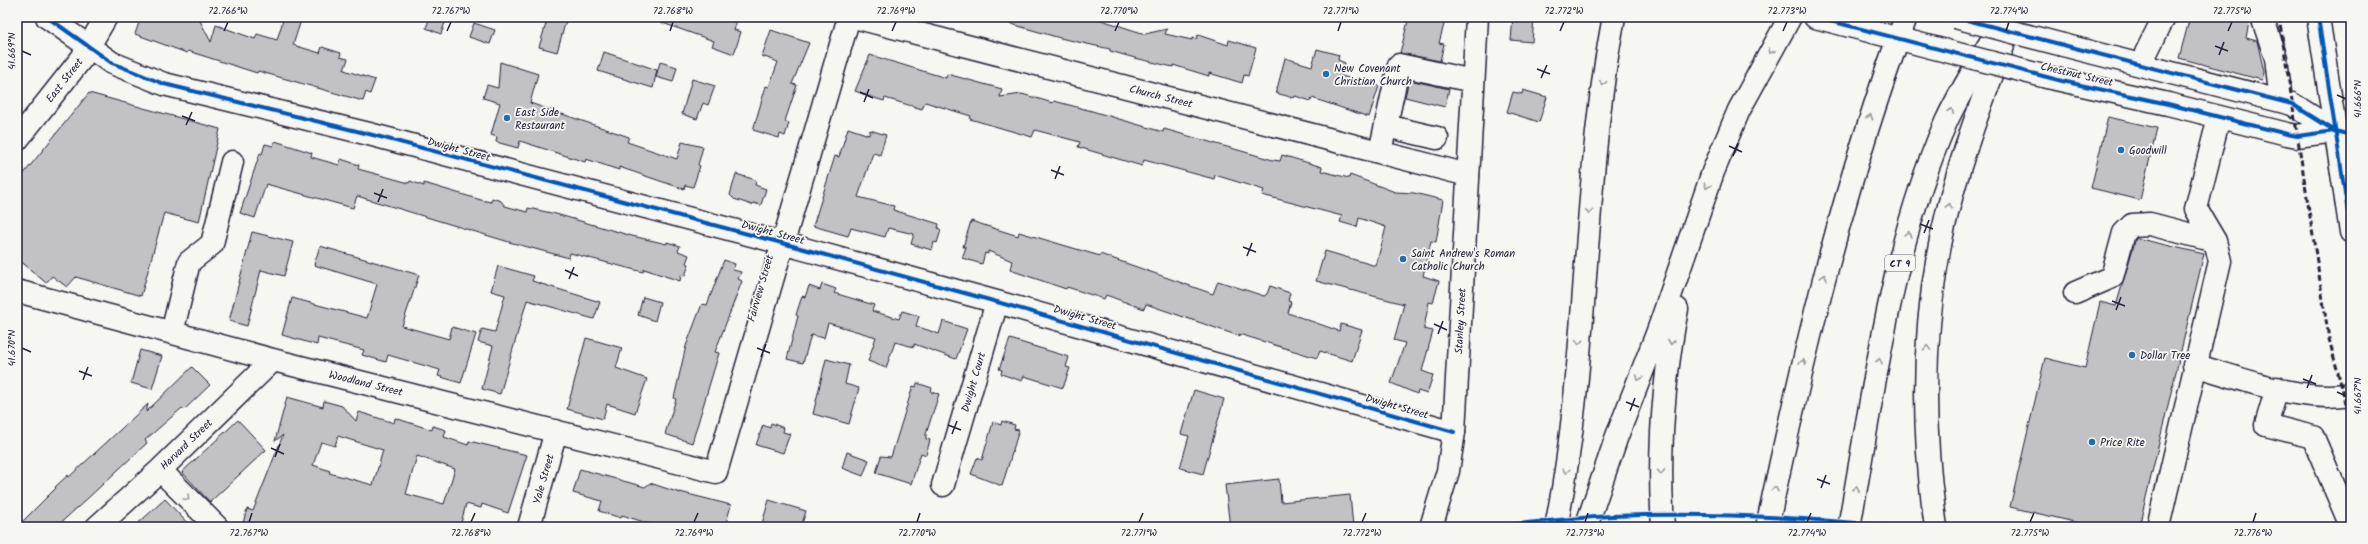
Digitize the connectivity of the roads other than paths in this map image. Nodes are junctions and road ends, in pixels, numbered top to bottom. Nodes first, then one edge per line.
1 (47, 17) edge
2 (106, 17) edge
3 (849, 17) edge
4 (854, 17) edge
5 (1477, 17) edge
6 (1599, 17) edge
7 (1614, 17) edge
8 (1790, 17) edge
9 (1816, 17) edge
10 (1906, 17) edge
11 (1955, 17) edge
12 (2006, 17) edge
13 (2015, 17) edge
14 (2164, 17) edge
15 (2262, 17) edge
16 (2318, 17) edge
17 (1898, 38) junction
18 (90, 47) junction
19 (1606, 60) junction
20 (2143, 66) junction
21 (1473, 81) junction
22 (2281, 101) junction
23 (2219, 117) junction
24 (1386, 126) junction
25 (2343, 133) edge
26 (1437, 138) dead end
27 (17, 140) edge
28 (1380, 152) junction
29 (232, 162) dead end
30 (1468, 175) junction
31 (2351, 232) edge
32 (1690, 235) junction
33 (2215, 241) junction
34 (782, 244) junction
35 (17, 291) edge
36 (2076, 293) dead end
37 (997, 302) junction
38 (172, 333) junction
39 (273, 360) junction
40 (2194, 366) junction
41 (1926, 382) junction
42 (2277, 388) junction
43 (2351, 394) edge
44 (556, 432) junction
45 (1454, 432) junction
46 (160, 470) junction
47 (716, 472) joint
48 (943, 485) dead end
49 (2351, 526) edge
50 (97, 527) edge
51 (217, 527) edge
52 (529, 527) edge
53 (1431, 527) edge
54 (1556, 527) edge
55 (1586, 527) edge
56 (1663, 527) edge
57 (1768, 527) edge
58 (1849, 527) edge
59 (1936, 527) edge
60 (1950, 527) edge
61 (2158, 527) edge

1 - 18 main road, Dwight Street
2 - 18 main road, East Street
3 - 34 main road, Fairview Street
4 - 28 main road, Church Street
5 - 21 main road, Stanley Street
6 - 19 main road
7 - 19 main road
8 -> 32 main road
9 - 17 main road, Chestnut Street
10 - 17 main road
11 - 20 main road, bridge
58 -> 12 main road, CT 9
41 -> 13 main road
14 - 20 main road
15 - 22 main road
16 - 25 main road
17 - 23 main road, Chestnut Street, bridge
57 -> 17 main road
18 - 27 main road, East Street
18 - 34 main road, Dwight Street
19 -> 54 main road
20 - 22 main road
21 - 24 main road
21 - 30 main road, Stanley Street
22 - 25 main road
23 - 25 main road, Chestnut Street
23 - 33 main road
24 - 26 main road
24 - 28 main road
25 - 31 main road
28 - 30 main road, Church Street
29 - 38 main road
30 - 45 main road, Stanley Street
32 -> 55 main road
32 -> 56 main road
33 - 36 main road
33 - 40 main road
34 - 37 main road, Dwight Street
34 - 47 main road, Fairview Street
35 - 38 main road, Woodland Street
37 - 45 main road, Dwight Street
37 - 48 main road, Dwight Court
38 - 39 main road, Woodland Street
39 - 44 main road, Woodland Street
39 - 46 main road, Harvard Street
40 - 42 main road
40 - 61 main road
41 - 59 main road
41 - 60 main road
42 - 43 main road
42 - 49 main road
44 - 47 main road, Woodland Street
44 - 52 main road, Yale Street
45 - 53 main road, Stanley Street
46 - 50 main road, Harvard Street
46 -> 51 main road

